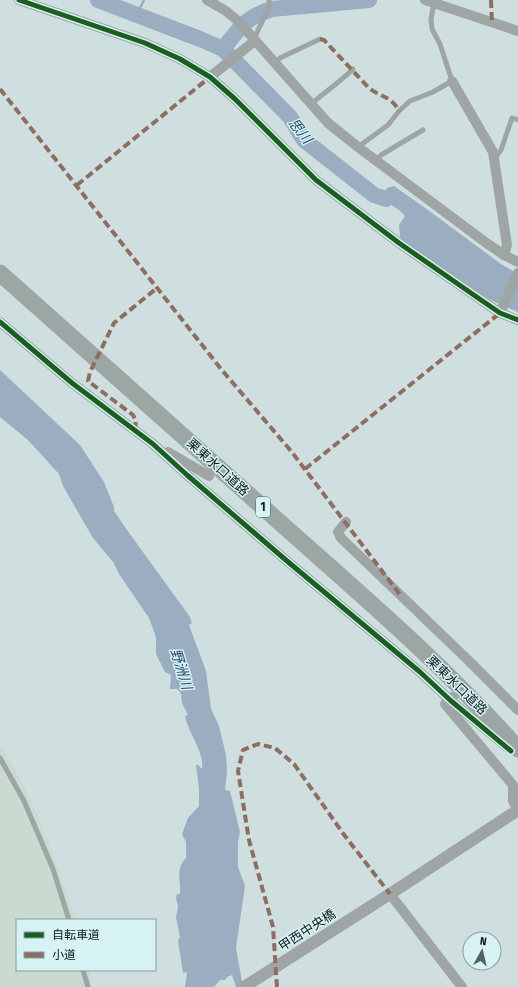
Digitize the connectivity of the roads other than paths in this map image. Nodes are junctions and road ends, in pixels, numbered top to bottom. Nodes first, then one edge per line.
1 (19, 0) edge
2 (207, 0) edge
3 (269, 0) edge
4 (430, 2) edge
5 (518, 31) edge
6 (320, 39) dead end
7 (253, 41) junction
8 (274, 63) junction
9 (353, 69) dead end
10 (211, 77) junction
11 (452, 81) junction
12 (311, 104) junction
13 (518, 120) edge
14 (423, 130) dead end
15 (358, 147) junction
16 (494, 159) junction
17 (376, 161) junction
18 (504, 255) junction
19 (518, 262) edge
20 (518, 273) edge
21 (0, 274) edge
22 (501, 310) junction
23 (518, 320) edge
24 (0, 322) edge
25 (153, 444) junction
26 (209, 476) dead end
27 (346, 522) dead end
28 (456, 694) junction
29 (518, 710) edge
30 (515, 750) edge
31 (0, 758) edge
32 (518, 810) edge
33 (388, 895) junction
34 (69, 919) edge
35 (83, 971) edge
36 (88, 987) edge
37 (244, 987) edge
38 (462, 987) edge

1 - 10 street
2 - 7 street
3 - 7 lane
4 - 5 street
4 - 11 lane
6 - 8 lane
7 - 8 street
7 - 10 street
8 - 12 street
9 - 12 lane
10 - 22 street
11 - 15 lane
11 - 16 street
12 - 15 street
13 - 16 lane
14 - 17 lane
15 - 17 street
16 - 18 street
17 - 18 street
18 - 19 street
20 - 22 street
21 - 28 highway, 栗東水口道路 / 1
22 - 23 street
24 - 25 street
25 - 26 street
25 - 28 street
27 - 29 street
28 - 30 highway, 栗東水口道路 / 1
28 - 32 street
31 - 34 lane
32 - 33 street, 甲西中央橋
33 - 37 street, 甲西中央橋
33 - 38 street
35 - 36 lane

